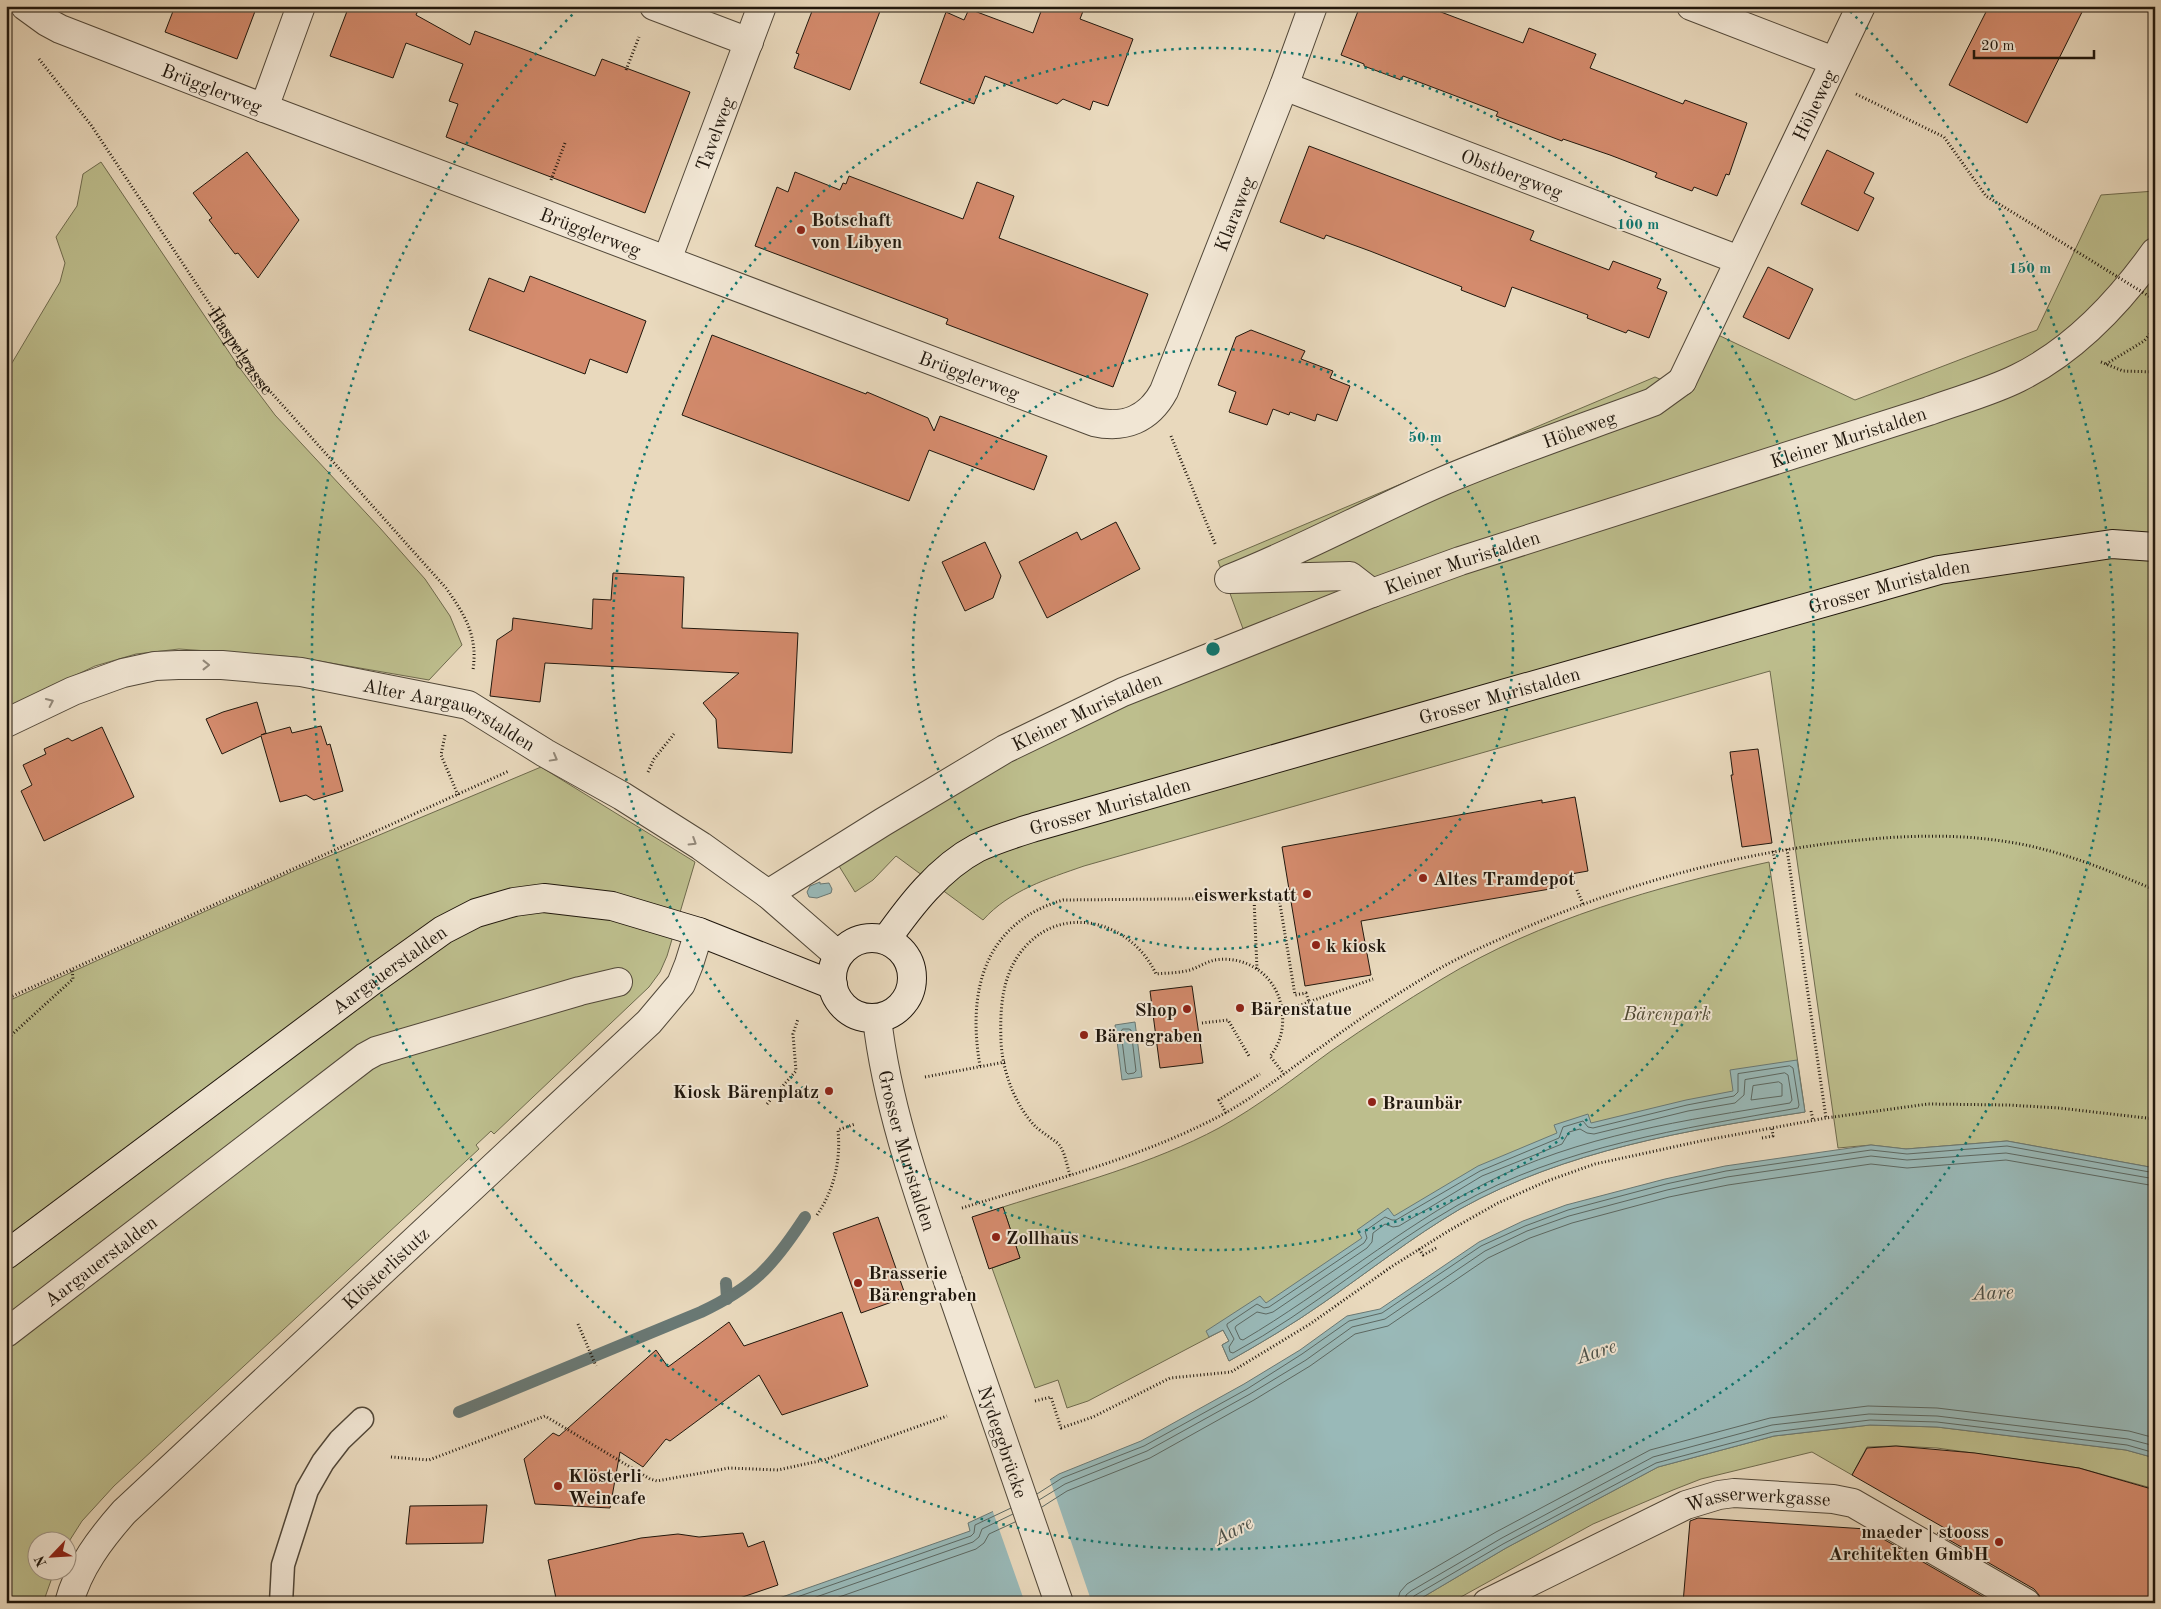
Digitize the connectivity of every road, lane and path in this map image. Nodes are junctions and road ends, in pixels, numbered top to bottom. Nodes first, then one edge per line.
1 (301, 6) edge
2 (654, 6) edge
3 (762, 6) edge
4 (1313, 6) edge
5 (1691, 6) edge
6 (1861, 6) edge
7 (32, 11) edge
8 (749, 42) junction
9 (34, 52) dead end
10 (1828, 71) junction
11 (1284, 86) junction
12 (264, 108) junction
13 (565, 143) dead end
14 (557, 164) dead end
15 (2155, 252) edge
16 (667, 260) junction
17 (1739, 260) junction
18 (2155, 300) edge
19 (2155, 328) edge
20 (2063, 349) junction
21 (2106, 364) junction
22 (2155, 372) edge
23 (1145, 414) joint
24 (1172, 438) dead end
25 (1207, 522) dead end
26 (2155, 546) edge
27 (1372, 593) junction
28 (475, 646) dead end
29 (453, 702) junction
30 (6, 723) edge
31 (674, 734) dead end
32 (545, 753) junction
33 (458, 795) junction
34 (634, 804) junction
35 (1787, 849) junction
36 (1773, 851) junction
37 (1775, 861) dead end
38 (1577, 890) dead end
39 (2155, 890) edge
40 (768, 894) junction
41 (1254, 898) junction
42 (1583, 904) junction
43 (699, 932) junction
44 (886, 940) junction
45 (838, 955) junction
46 (1258, 969) junction
47 (72, 970) junction
48 (1373, 978) dead end
49 (618, 982) dead end
50 (832, 985) junction
51 (6, 999) edge
52 (1309, 1002) junction
53 (1282, 1012) junction
54 (877, 1018) junction
55 (798, 1019) dead end
56 (1202, 1023) dead end
57 (6, 1040) edge
58 (1249, 1056) dead end
59 (1005, 1062) junction
60 (980, 1066) junction
61 (1260, 1074) dead end
62 (1284, 1074) junction
63 (925, 1077) dead end
64 (767, 1104) dead end
65 (1811, 1111) dead end
66 (1226, 1112) junction
67 (1826, 1118) junction
68 (1813, 1120) junction
69 (2155, 1120) edge
70 (855, 1124) dead end
71 (1772, 1128) junction
72 (1762, 1138) dead end
73 (1070, 1174) junction
74 (962, 1208) dead end
75 (817, 1215) dead end
76 (1438, 1247) dead end
77 (1419, 1249) junction
78 (6, 1255) edge
79 (948, 1281) joint
80 (578, 1324) dead end
81 (6, 1333) edge
82 (596, 1366) dead end
83 (1035, 1400) dead end
84 (947, 1416) dead end
85 (362, 1419) dead end
86 (391, 1457) dead end
87 (69, 1603) edge
88 (280, 1603) edge
89 (1059, 1603) edge
90 (1487, 1603) edge
91 (2026, 1603) edge

1 - 12 street
2 - 8 street
3 - 8 street, Tavelweg
4 - 11 street, Klaraweg
5 - 10 street
6 - 10 street, Höheweg
7 - 12 street, Brügglerweg
8 - 16 street, Tavelweg
9 - 28 path, Haspelgasse
10 - 17 street, Höheweg
10 - 18 path, bridge
11 - 17 street, Obstbergweg
11 - 23 street, Klaraweg
12 - 16 street, Brügglerweg
13 - 14 path
15 - 20 street, Kleiner Muristalden
16 - 23 street, Brügglerweg
17 - 27 street, Höheweg
19 - 21 path
20 - 21 path
20 - 27 street, Kleiner Muristalden
21 - 22 path
24 - 25 path
26 - 44 street, Grosser Muristalden
27 - 40 street, Kleiner Muristalden
30 -> 29 street, Alter Aargauerstalden
29 - 32 street, Alter Aargauerstalden
29 - 33 path
31 - 34 path
32 - 33 path
32 -> 34 street, Alter Aargauerstalden
33 - 47 path
34 -> 40 street, Alter Aargauerstalden
35 - 36 path
35 - 39 path
35 - 67 path
36 - 37 path
36 - 42 path
38 - 42 path
40 - 45 street, Alter Aargauerstalden
41 - 46 path
41 - 52 path
41 - 60 path
42 - 62 path
43 - 50 street, Aargauerstalden
43 - 78 street, Aargauerstalden
43 - 87 street, Klösterlistutz
44 - 45 street
44 - 54 street
45 - 50 street
46 - 53 path
46 - 59 path
47 - 51 path
47 - 57 path
48 - 52 path
49 - 81 street, Aargauerstalden
50 - 54 street
52 - 53 path
53 - 62 path
54 - 79 street, Grosser Muristalden
55 - 64 path
56 - 58 path
59 - 60 path
59 - 73 path
60 - 63 path
61 - 66 path
62 - 66 path
65 - 68 path
66 - 73 path
67 - 68 path
67 - 69 path
68 - 71 path
70 - 75 path
71 - 72 path
71 - 77 path
73 - 74 path
76 - 77 path
77 - 83 path
79 - 89 street, Nydeggbrücke, bridge
80 - 82 path
84 - 86 path
85 - 88 lane
90 - 91 street, Wasserwerkgasse

